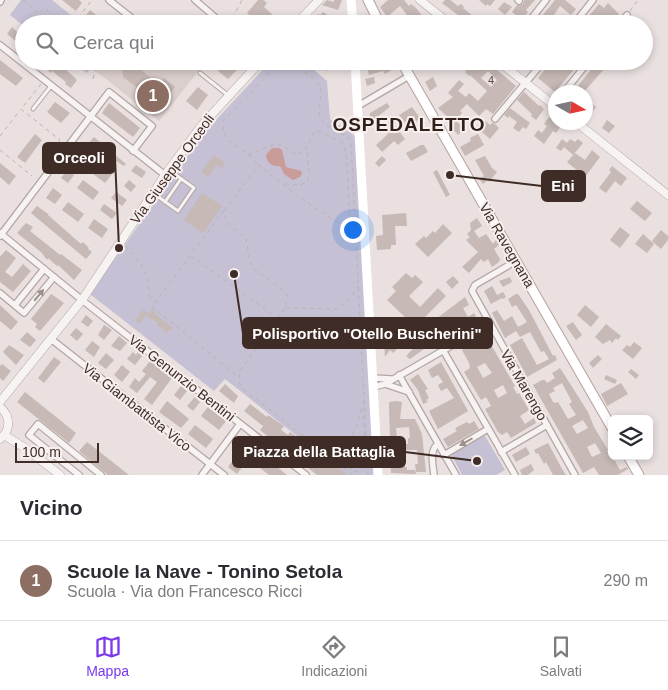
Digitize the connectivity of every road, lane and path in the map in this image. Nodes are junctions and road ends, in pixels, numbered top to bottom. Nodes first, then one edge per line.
1 (23, 0) edge
2 (92, 0) edge
3 (109, 0) edge
4 (195, 0) edge
5 (242, 0) edge
6 (319, 0) edge
7 (351, 0) edge
8 (363, 0) edge
9 (420, 0) edge
10 (546, 0) edge
11 (593, 0) edge
12 (638, 0) edge
13 (54, 15) edge
14 (80, 15) edge
15 (128, 15) edge
16 (212, 15) edge
17 (234, 15) edge
18 (305, 15) edge
19 (352, 15) edge
20 (354, 15) edge
21 (375, 15) edge
22 (439, 15) edge
23 (534, 15) edge
24 (581, 15) edge
25 (627, 15) edge
26 (0, 45) edge
27 (15, 57) edge
28 (32, 70) edge
29 (96, 70) edge
30 (253, 70) edge
31 (272, 70) edge
32 (303, 70) edge
33 (356, 70) edge
34 (406, 70) edge
35 (509, 70) edge
36 (537, 70) edge
37 (582, 70) edge
38 (35, 72) joint
39 (200, 73) dead end
40 (410, 76) junction
41 (93, 79) dead end
42 (526, 84) junction
43 (51, 85) junction
44 (570, 85) edge
45 (229, 96) junction
46 (548, 100) edge
47 (358, 106) junction
48 (32, 108) dead end
49 (21, 110) dead end
50 (90, 116) junction
51 (495, 119) dead end
52 (586, 130) edge
53 (0, 136) edge
54 (55, 136) dead end
55 (58, 142) dead end
56 (307, 148) junction
57 (0, 150) edge
58 (133, 151) junction
59 (248, 155) junction
60 (259, 165) junction
61 (167, 172) junction
62 (32, 176) dead end
63 (180, 179) junction
64 (284, 184) junction
65 (153, 193) junction
66 (668, 195) edge
67 (165, 202) junction
68 (225, 210) junction
69 (1, 234) edge
70 (124, 245) dead end
71 (191, 255) junction
72 (516, 261) junction
73 (44, 269) junction
74 (54, 277) junction
75 (358, 287) junction
76 (0, 293) edge
77 (82, 300) junction
78 (156, 302) junction
79 (15, 305) junction
80 (285, 308) junction
81 (278, 318) junction
82 (489, 324) junction
83 (51, 339) junction
84 (443, 350) junction
85 (240, 371) junction
86 (399, 375) junction
87 (391, 379) junction
88 (373, 383) junction
89 (385, 384) junction
90 (409, 392) junction
91 (365, 400) junction
92 (0, 402) edge
93 (0, 407) edge
94 (366, 408) junction
95 (608, 421) edge
96 (240, 424) junction
97 (547, 425) junction
98 (488, 429) junction
99 (2, 437) edge
100 (438, 444) junction
101 (501, 452) junction
102 (444, 455) junction
103 (630, 460) edge
104 (210, 464) junction
105 (60, 475) edge
106 (79, 475) edge
107 (102, 475) edge
108 (202, 475) edge
109 (224, 475) edge
110 (306, 475) edge
111 (353, 475) edge
112 (368, 475) edge
113 (378, 475) edge
114 (434, 475) edge
115 (456, 475) edge
116 (514, 475) edge
117 (575, 475) edge
118 (639, 475) edge

1 - 13 path
2 - 14 path
3 - 15 street
4 - 16 street
5 - 17 path
6 - 18 street
7 - 19 main road
8 - 20 main road
8 - 21 main road
9 - 22 street
10 - 23 street
11 - 24 street
12 - 25 path
26 - 27 street
28 - 38 street
29 - 41 path
30 - 45 street, Via Giuseppe Orceoli
31 - 59 path
32 - 75 path
33 - 47 main road
34 - 40 main road, Via Ravegnana
35 - 42 street
36 - 42 street
37 - 44 street
38 - 43 street
39 - 45 lane
40 - 47 street
40 - 72 main road, Via Ravegnana
42 - 46 street
42 - 51 street
43 - 48 lane
43 - 50 street
45 - 61 street, Via Giuseppe Orceoli
47 - 88 main road
49 - 53 path
50 - 58 street
50 - 58 street
50 - 69 street
52 - 66 street
54 - 55 path
56 - 59 path
56 - 64 path
56 - 64 path
57 - 62 path
58 - 61 street
59 - 60 path
60 - 64 path
60 - 68 path
61 - 63 lane
61 - 65 street, Via Giuseppe Orceoli
63 - 67 lane
63 - 67 lane
65 - 67 lane
65 - 77 street, Via Giuseppe Orceoli
68 - 71 path
68 - 80 path
69 - 73 street, Via Genunzio Bentini
70 - 78 path
71 - 78 path
71 - 81 path
72 - 82 street, Via Marengo
72 - 95 main road, Via Ravegnana
73 - 74 street, Via Genunzio Bentini
73 - 79 street
74 - 77 street, Via Genunzio Bentini
79 -> 74 street
75 - 80 path
75 - 91 path
76 - 79 street
77 - 83 street, Via Giuseppe Orceoli
77 - 96 street, Via Genunzio Bentini
78 - 85 path
80 - 81 path
81 - 85 path
82 - 84 street
82 - 97 street, Via Marengo
83 - 92 street, Via Giuseppe Orceoli
83 - 104 street, Via Giambattista Vico
84 - 86 street
84 - 98 street
85 - 111 path
86 - 87 street
86 - 90 street
87 - 88 street
87 - 89 street
88 - 89 street
88 - 113 main road
89 - 90 street
90 - 100 street
91 - 94 path
91 - 94 path
93 - 99 street
94 - 112 path
96 - 104 street
96 - 110 street, Via Genunzio Bentini
97 - 101 street
97 - 117 street, Via Marengo
98 - 101 street
98 -> 102 street
99 - 105 street
100 - 102 street
100 - 114 street
101 - 116 street
102 - 115 street
103 - 118 main road
104 - 108 street
104 - 109 street, Via Giambattista Vico
106 - 107 street

